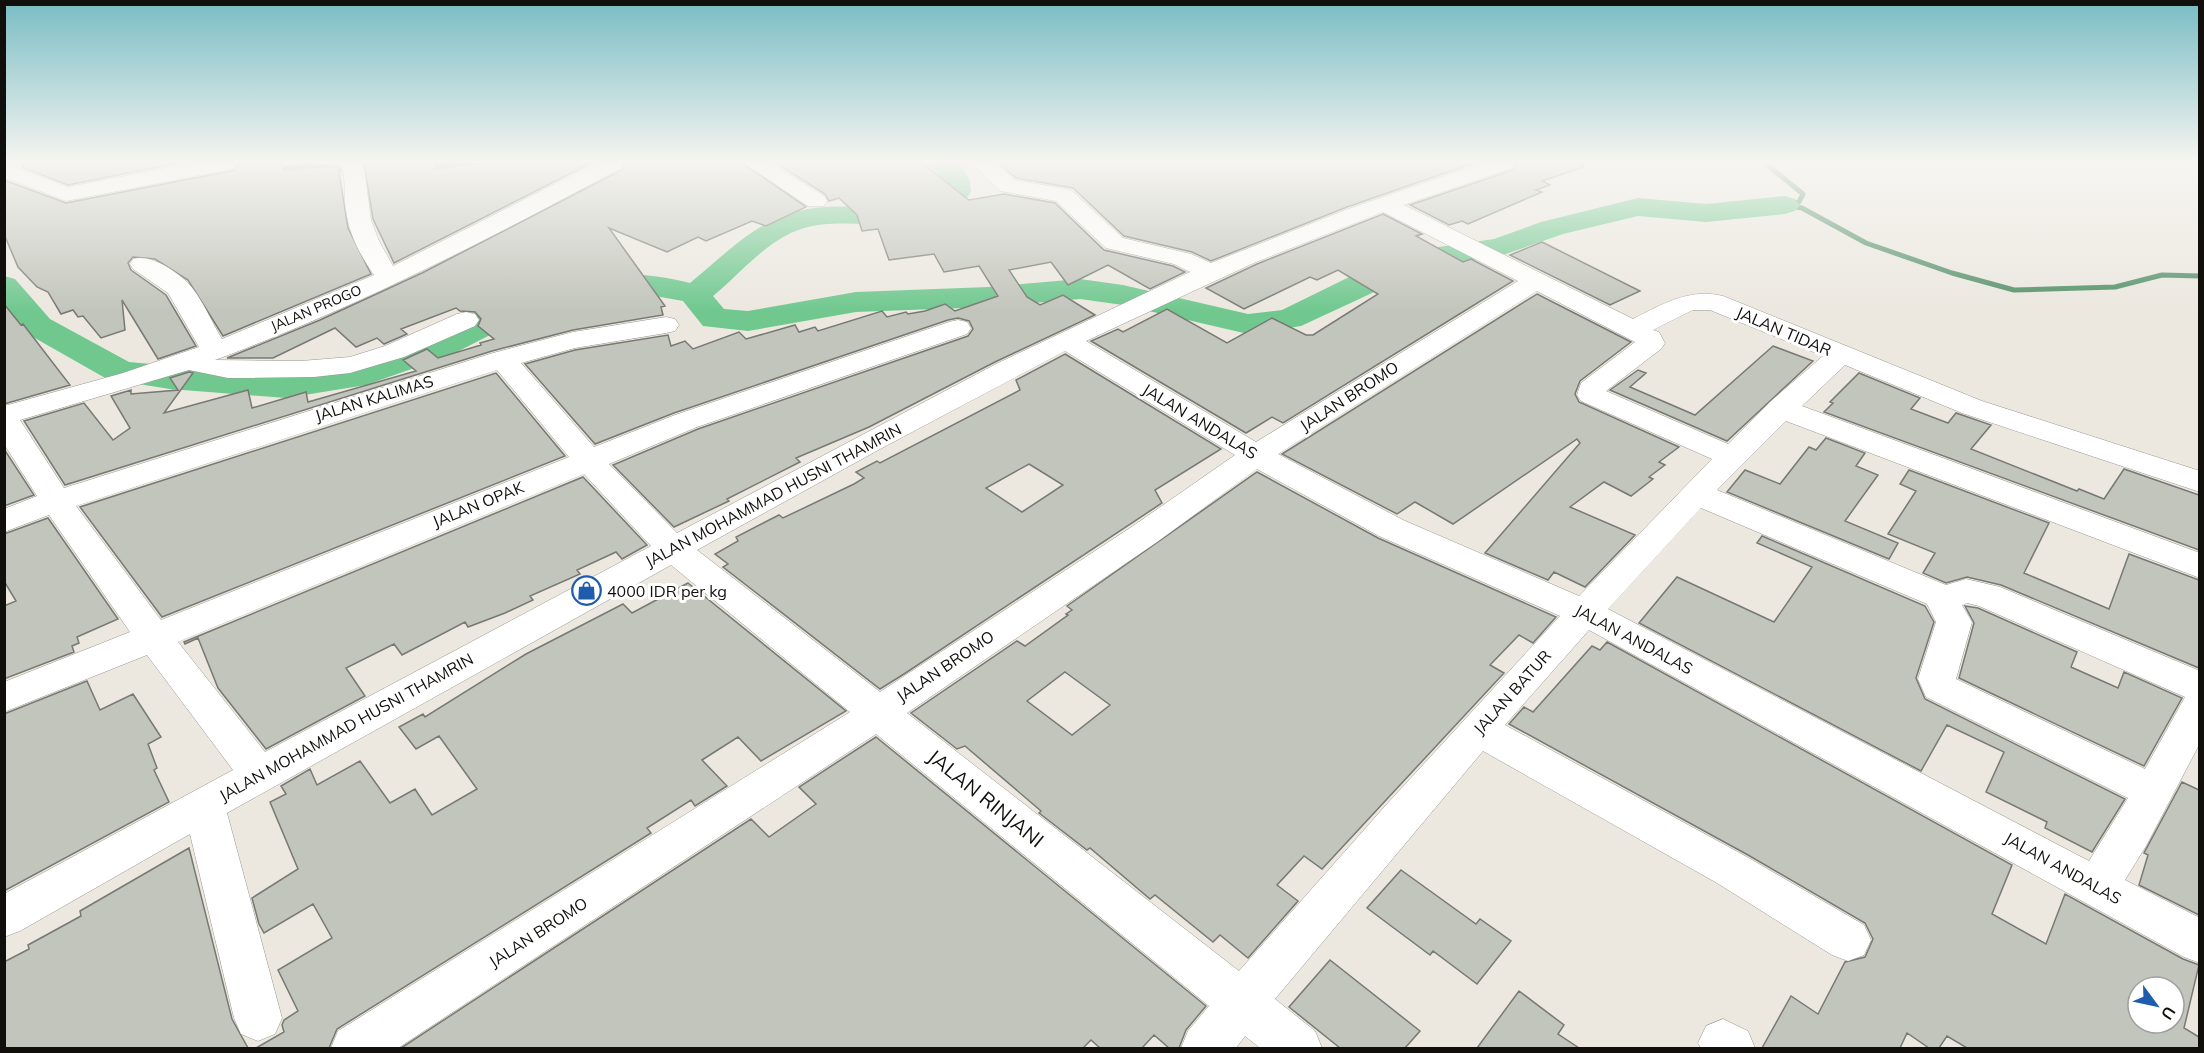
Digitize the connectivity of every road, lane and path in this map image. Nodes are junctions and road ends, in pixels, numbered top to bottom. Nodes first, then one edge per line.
1 (359, 212) edge
2 (523, 212) edge
3 (1082, 212) edge
4 (1362, 212) edge
5 (1400, 212) edge
6 (142, 264) dead end
7 (389, 277) junction
8 (1202, 277) junction
9 (1534, 282) junction
10 (466, 320) dead end
11 (666, 325) dead end
12 (958, 328) dead end
13 (1632, 330) junction
14 (1067, 341) junction
15 (1840, 355) junction
16 (193, 358) junction
17 (503, 359) junction
18 (1780, 408) junction
19 (4, 416) edge
20 (1256, 455) junction
21 (1730, 456) junction
22 (588, 460) junction
23 (2199, 482) edge
24 (1695, 493) junction
25 (56, 501) junction
26 (4, 521) edge
27 (673, 549) junction
28 (2199, 566) edge
29 (1945, 598) junction
30 (1584, 612) junction
31 (152, 636) junction
32 (2199, 687) edge
33 (4, 698) edge
34 (2199, 705) edge
35 (878, 712) junction
36 (1478, 729) junction
37 (259, 774) junction
38 (2154, 792) junction
39 (204, 805) junction
40 (2097, 886) junction
41 (4, 917) edge
42 (1848, 940) dead end
43 (2199, 942) edge
44 (1240, 1004) junction
45 (258, 1018) dead end
46 (354, 1048) edge
47 (1205, 1048) edge
48 (1298, 1048) edge

1 - 7 street
2 - 7 street, JALAN PROGO
3 - 8 street
4 - 8 street, JALAN MOHAMMAD HUSNI THAMRIN
5 - 9 street
6 - 16 street
7 - 16 street, JALAN PROGO
8 - 14 street, JALAN MOHAMMAD HUSNI THAMRIN
9 - 13 street
9 - 20 street, JALAN BROMO
10 - 16 street
11 - 17 street, JALAN KALIMAS
12 - 22 street, JALAN OPAK
13 - 15 street, JALAN TIDAR
13 - 21 street
14 - 20 street, JALAN ANDALAS
14 - 27 street, JALAN MOHAMMAD HUSNI THAMRIN
15 - 18 street, JALAN BATUR
15 - 23 street, JALAN TIDAR
16 - 19 street, JALAN PROGO
17 - 22 street
17 - 25 street, JALAN KALIMAS
18 - 21 street, JALAN BATUR
18 - 28 street
19 - 25 street
20 - 30 street, JALAN ANDALAS
20 - 35 street, JALAN BROMO
21 - 24 street, JALAN BATUR
22 - 27 street
22 - 31 street, JALAN OPAK
24 - 29 street
24 - 30 street, JALAN BATUR
25 - 26 street, JALAN KALIMAS
25 - 31 street
27 - 35 street, JALAN RINJANI
27 - 37 street, JALAN MOHAMMAD HUSNI THAMRIN
29 - 32 street
29 - 38 street
30 - 36 street, JALAN BATUR
30 - 40 street, JALAN ANDALAS
31 - 33 street, JALAN OPAK
31 - 37 street
34 - 38 street
35 - 44 street, JALAN RINJANI
35 - 46 street, JALAN BROMO
36 - 42 street
36 - 44 street, JALAN BATUR
37 - 39 street, JALAN MOHAMMAD HUSNI THAMRIN
38 - 40 street
39 - 41 street, JALAN MOHAMMAD HUSNI THAMRIN
39 - 45 street
40 - 43 street, JALAN ANDALAS
44 - 47 street, JALAN BATUR
44 - 48 street, JALAN RINJANI

